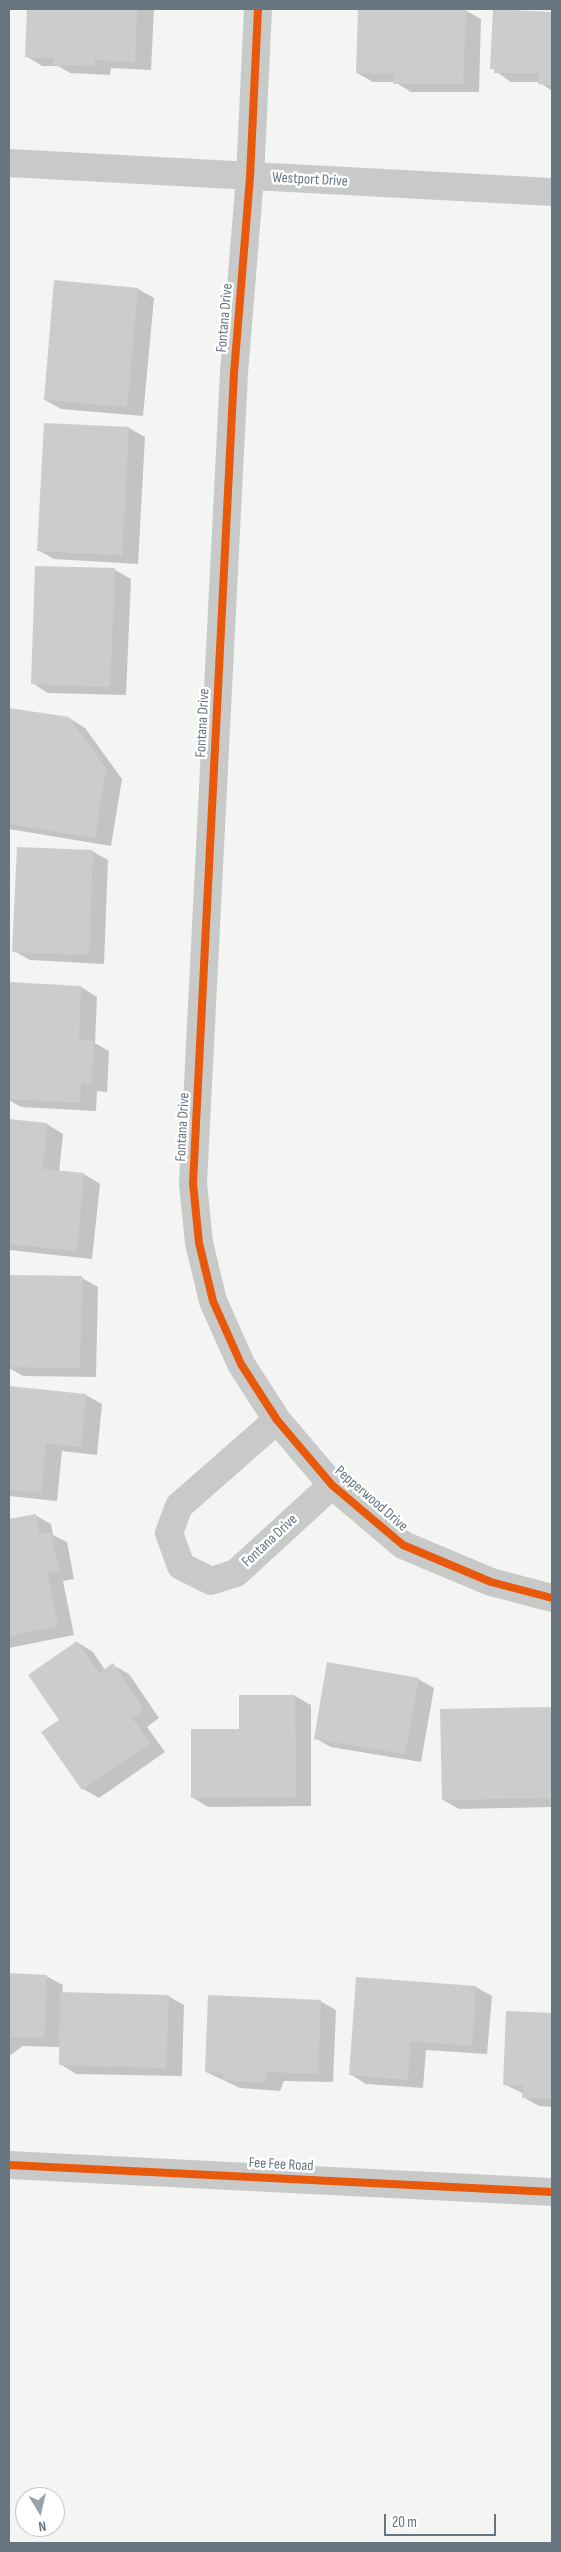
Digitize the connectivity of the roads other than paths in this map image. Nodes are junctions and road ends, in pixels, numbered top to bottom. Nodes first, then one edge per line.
1 (258, 9) edge
2 (9, 163) edge
3 (250, 177) junction
4 (552, 192) edge
5 (277, 1420) junction
6 (332, 1485) junction
7 (552, 1598) edge
8 (9, 2166) edge
9 (552, 2192) edge

1 - 3 street, Fontana Drive
2 - 3 street, Westport Drive
3 - 4 street, Westport Drive
3 - 5 street, Fontana Drive
5 - 6 street, Pepperwood Drive
5 - 6 street, Fontana Drive
6 - 7 street, Pepperwood Drive
8 - 9 street, Fee Fee Road

